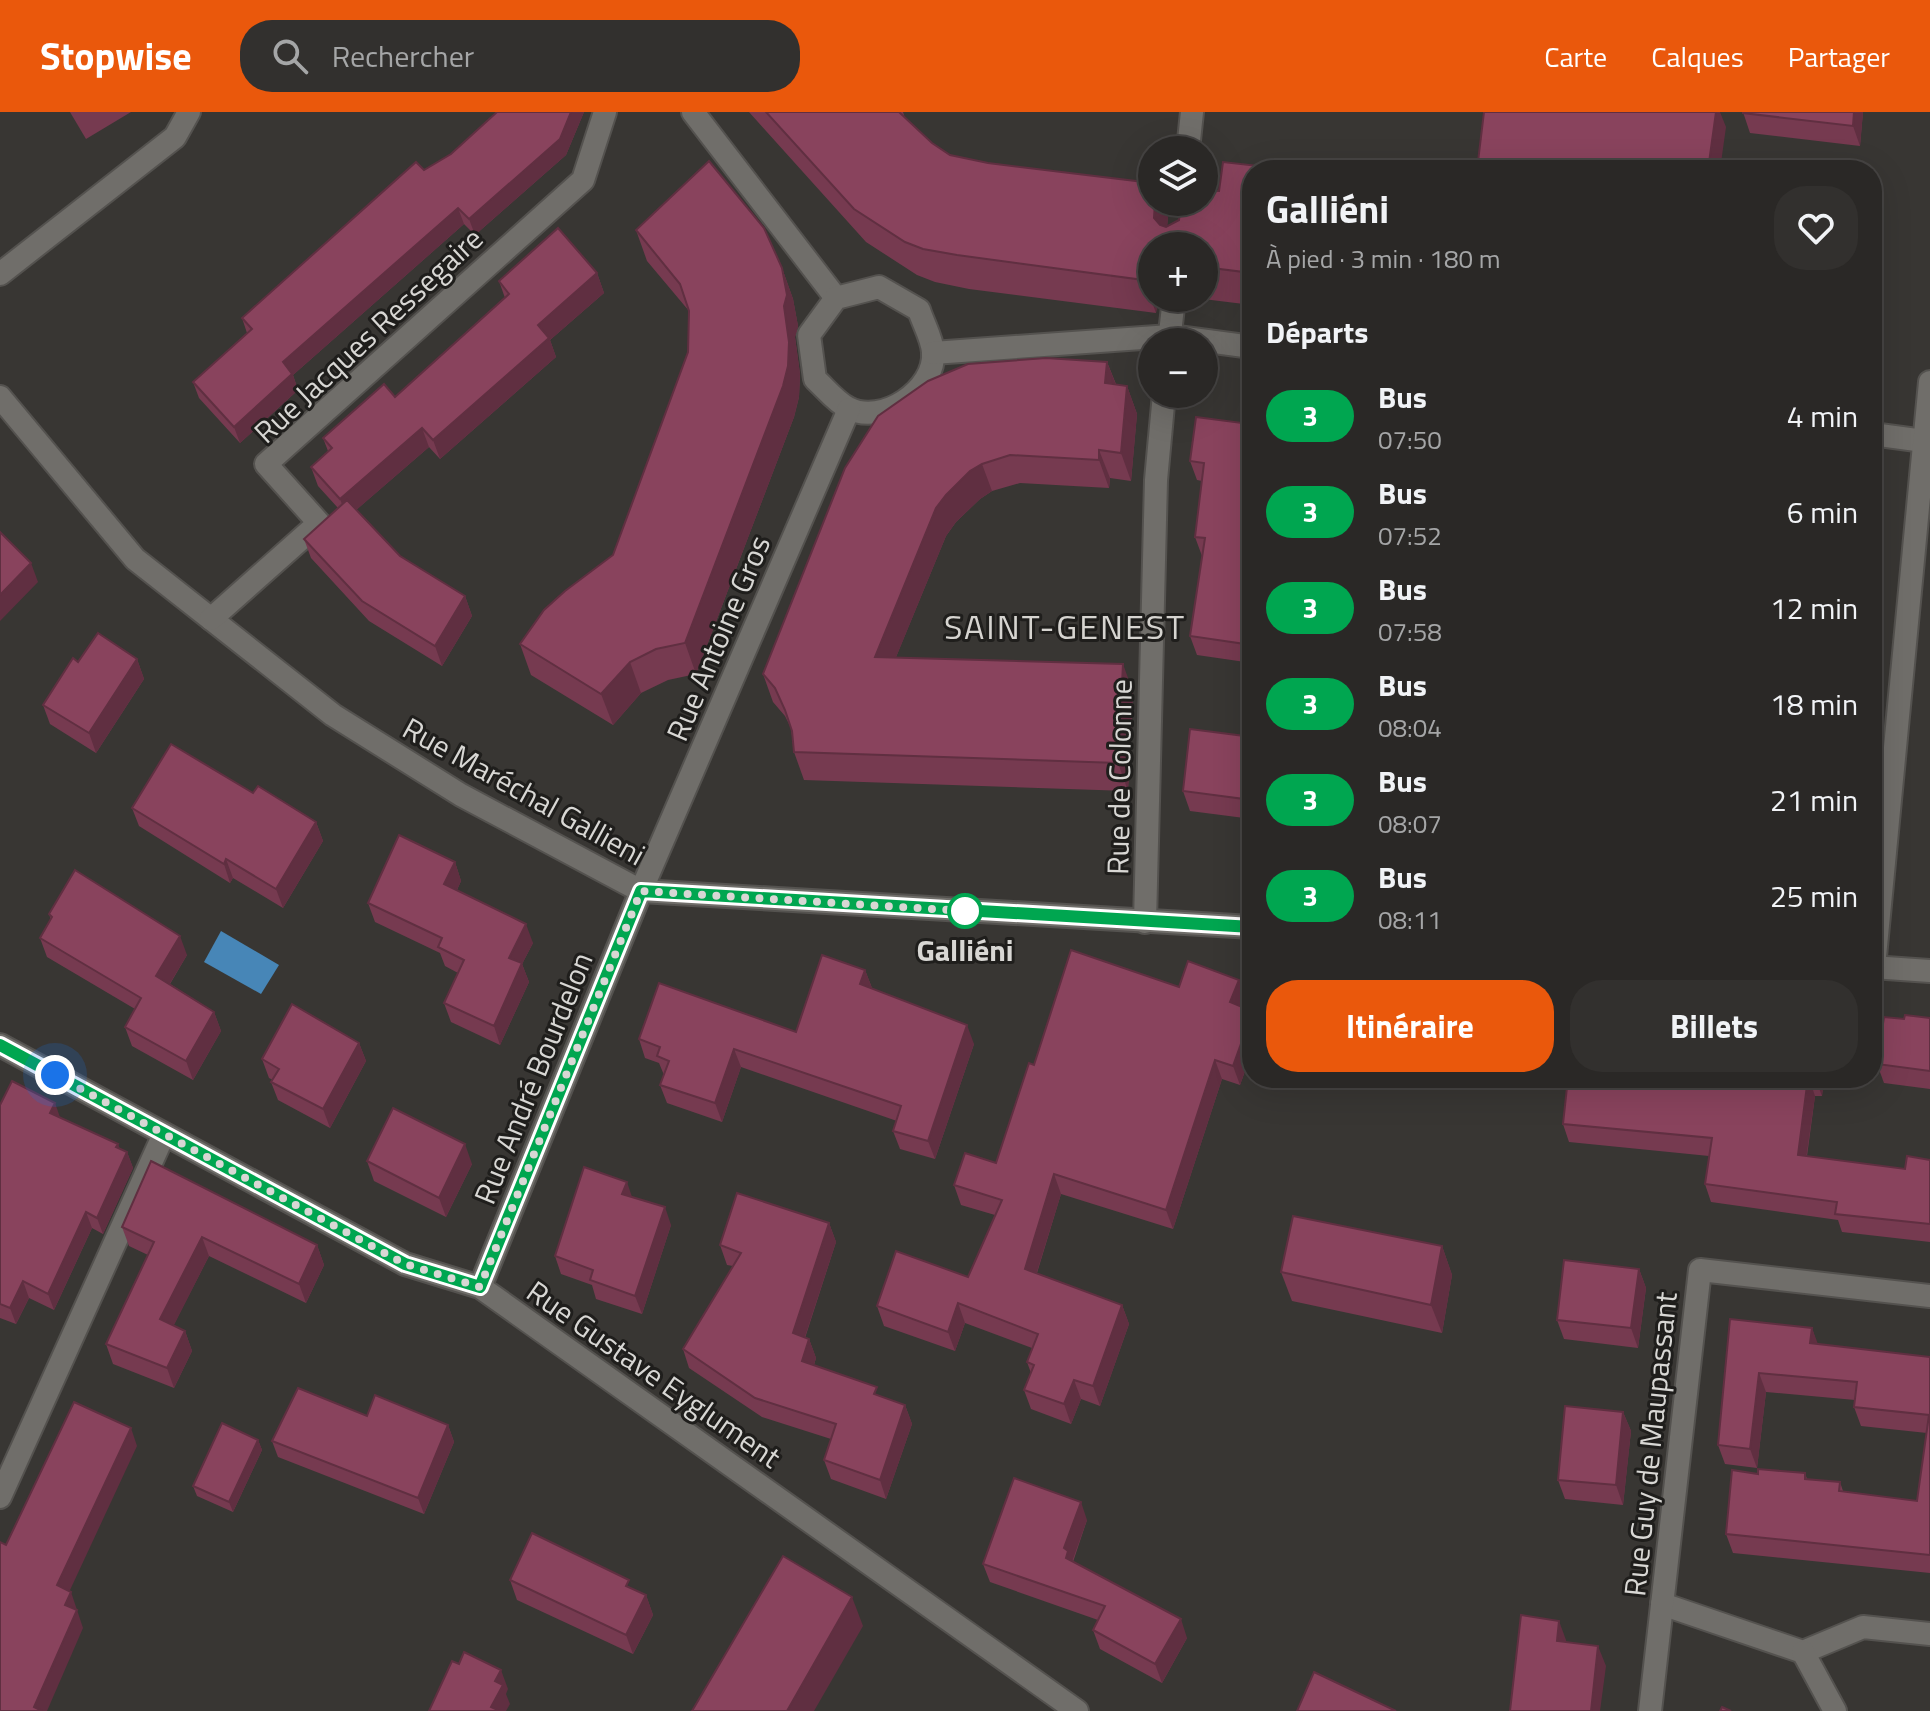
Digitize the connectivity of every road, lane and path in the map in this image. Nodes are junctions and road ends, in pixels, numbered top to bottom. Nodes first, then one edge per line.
1 (189, 112) edge
2 (605, 112) edge
3 (693, 112) edge
4 (1192, 112) edge
5 (1189, 136) edge
6 (0, 274) edge
7 (836, 298) junction
8 (1138, 341) edge
9 (1218, 344) edge
10 (1242, 346) edge
11 (933, 353) junction
12 (1930, 382) edge
13 (0, 397) edge
14 (1163, 408) edge
15 (849, 409) junction
16 (1882, 435) edge
17 (1924, 441) junction
18 (211, 619) junction
19 (1882, 874) edge
20 (641, 891) junction
21 (1145, 922) junction
22 (1242, 927) edge
23 (1882, 968) edge
24 (1930, 971) edge
25 (0, 1045) edge
26 (164, 1134) junction
27 (480, 1287) junction
28 (1930, 1296) edge
29 (0, 1497) edge
30 (1662, 1604) junction
31 (1930, 1634) edge
32 (1803, 1652) junction
33 (1077, 1711) edge
34 (1650, 1711) edge
35 (1835, 1711) edge

1 - 6 street
2 - 18 street, Rue Jacques Ressegaire
3 - 7 street
4 - 5 street
7 - 11 street
7 - 15 street
8 - 11 street
9 - 10 street
11 - 15 street
12 - 17 street
13 - 18 street, Rue Maréchal Gallieni
14 - 21 street, Rue de Colonne
15 - 20 street, Rue Antoine Gros
16 - 17 street
17 - 19 street
18 - 20 street, Rue Maréchal Gallieni
20 - 21 street, Rue Maréchal Gallieni
20 - 27 street, Rue André Bourdelon
21 - 22 street, Rue Maréchal Gallieni
23 - 24 street
25 - 26 street, Rue Gustave Eyglument
26 - 27 street, Rue Gustave Eyglument
26 - 29 street
27 - 33 street, Rue Gustave Eyglument
28 - 30 street, Rue Guy de Maupassant
30 - 32 street
30 - 34 street, Rue Guy de Maupassant
31 - 32 street
32 - 35 street

